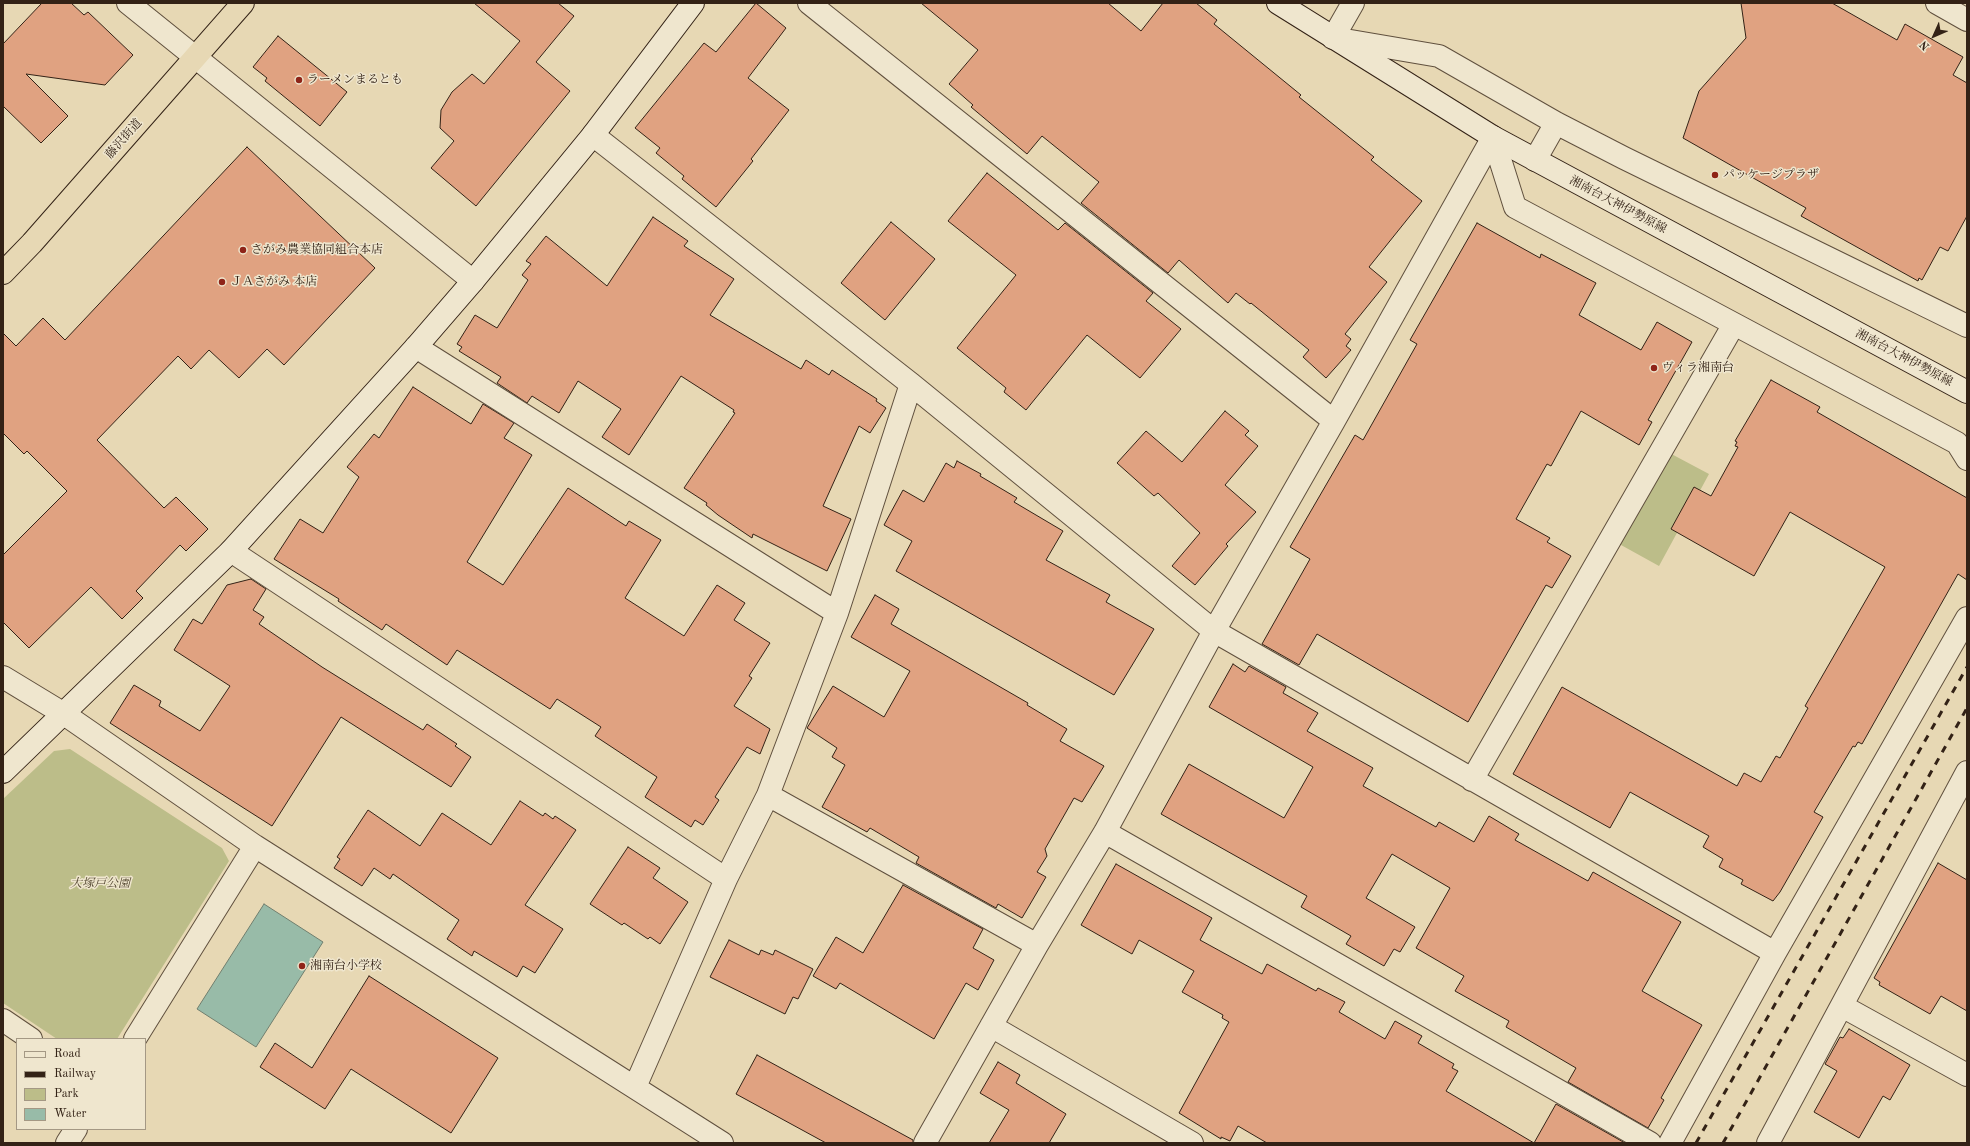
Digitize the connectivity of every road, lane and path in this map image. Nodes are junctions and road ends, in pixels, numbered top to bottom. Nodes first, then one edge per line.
1 (128, 3) edge
2 (243, 3) edge
3 (693, 3) edge
4 (808, 3) edge
5 (1278, 3) edge
6 (1353, 3) edge
7 (1937, 3) edge
8 (1965, 14) edge
9 (1333, 38) junction
10 (197, 58) junction
11 (1556, 123) junction
12 (593, 135) junction
13 (1493, 137) junction
14 (1535, 160) junction
15 (3, 273) edge
16 (473, 281) junction
17 (1734, 324) junction
18 (1967, 326) edge
19 (416, 347) junction
20 (910, 384) junction
21 (1967, 392) edge
22 (1334, 421) junction
23 (1967, 459) edge
24 (231, 551) junction
25 (837, 613) junction
26 (1967, 618) edge
27 (1214, 630) junction
28 (3, 677) edge
29 (64, 714) junction
30 (3, 772) edge
31 (1967, 772) edge
32 (1472, 780) junction
33 (768, 795) junction
34 (1105, 832) junction
35 (255, 846) junction
36 (726, 879) junction
37 (1037, 945) junction
38 (1775, 954) junction
39 (1842, 1006) junction
40 (3, 1020) edge
41 (991, 1026) junction
42 (30, 1038) edge
43 (136, 1038) edge
44 (1967, 1075) edge
45 (635, 1087) junction
46 (75, 1130) edge
47 (67, 1143) edge
48 (722, 1143) edge
49 (924, 1143) edge
50 (1192, 1143) edge
51 (1650, 1143) edge
52 (1670, 1143) edge
53 (1768, 1143) edge

1 - 10 street
2 - 10 highway, 藤沢街道
3 - 12 street
4 - 22 street
5 - 9 street, 湘南台大神伊勢原線
6 - 9 street
7 - 8 street
9 - 11 street
9 - 13 street, 湘南台大神伊勢原線
10 - 15 highway, 藤沢街道
10 - 16 street
11 - 14 street
11 - 18 street
12 - 16 street
12 - 20 street
13 - 14 street, 湘南台大神伊勢原線
13 - 17 street
13 - 22 street
14 - 21 street, 湘南台大神伊勢原線
16 - 19 street
17 - 23 street
17 - 32 street
19 - 24 street
19 - 25 street
20 - 25 street
20 - 27 street
22 - 27 street
24 - 29 street
24 - 36 street
25 - 33 street
26 - 38 street
27 - 32 street
27 - 34 street
28 - 29 street
29 - 30 street
29 - 35 street
31 - 39 street
32 - 38 street
33 - 36 street
33 - 37 street
34 - 37 street
34 - 51 street
35 - 43 street
35 - 45 street
36 - 45 street
37 - 41 street
38 - 52 street
39 - 44 street
39 - 53 street
40 - 42 street
41 - 49 street
41 - 50 street
45 - 48 street
46 - 47 street

